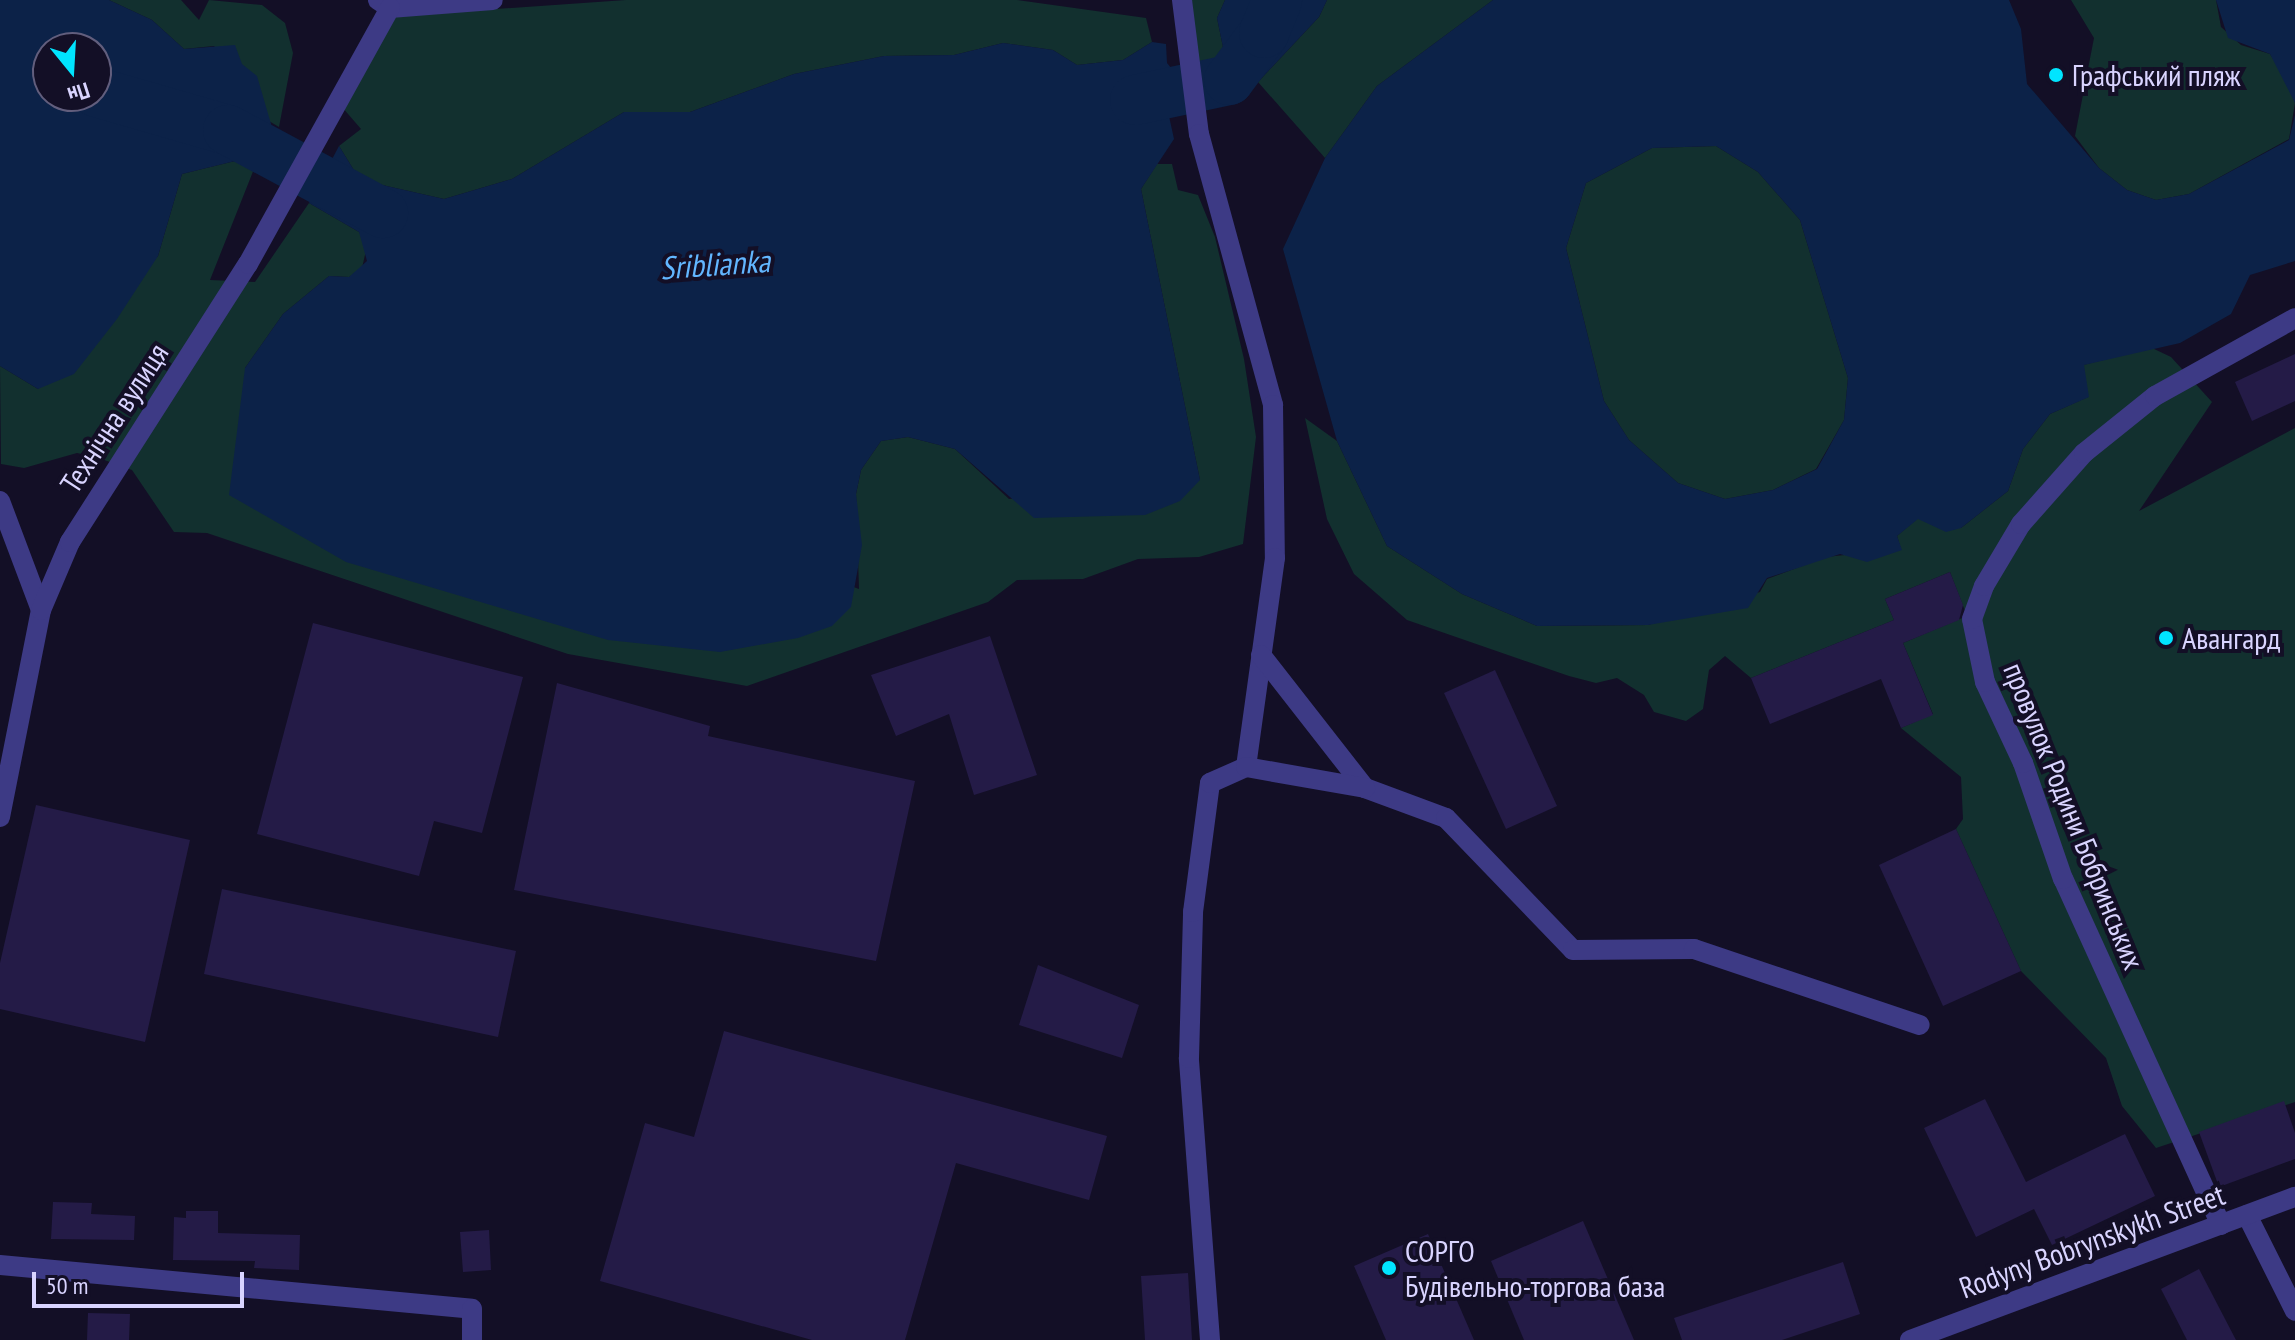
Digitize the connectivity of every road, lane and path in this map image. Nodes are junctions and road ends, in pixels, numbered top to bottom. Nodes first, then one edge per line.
1 (493, 0) edge
2 (1182, 0) edge
3 (384, 4) edge
4 (2295, 318) edge
5 (0, 501) edge
6 (41, 610) junction
7 (1261, 655) junction
8 (1246, 767) junction
9 (1365, 788) junction
10 (0, 817) edge
11 (1920, 1025) dead end
12 (2295, 1197) edge
13 (2247, 1215) junction
14 (2221, 1225) junction
15 (0, 1265) edge
16 (2295, 1311) edge
17 (472, 1340) edge
18 (1210, 1340) edge
19 (1910, 1340) edge

1 - 3 street
2 - 7 street
3 - 6 street, Технічна вулиця
4 - 14 street, провулок Родини Бобринських
5 - 6 street
6 - 10 street, Технічна вулиця
7 - 8 street
7 - 9 street
8 - 9 street
8 - 18 street
9 - 11 street
12 - 13 street, Rodyny Bobrynskykh Street
13 - 14 street, Rodyny Bobrynskykh Street
13 - 16 street
14 - 19 street, Rodyny Bobrynskykh Street
15 - 17 street

